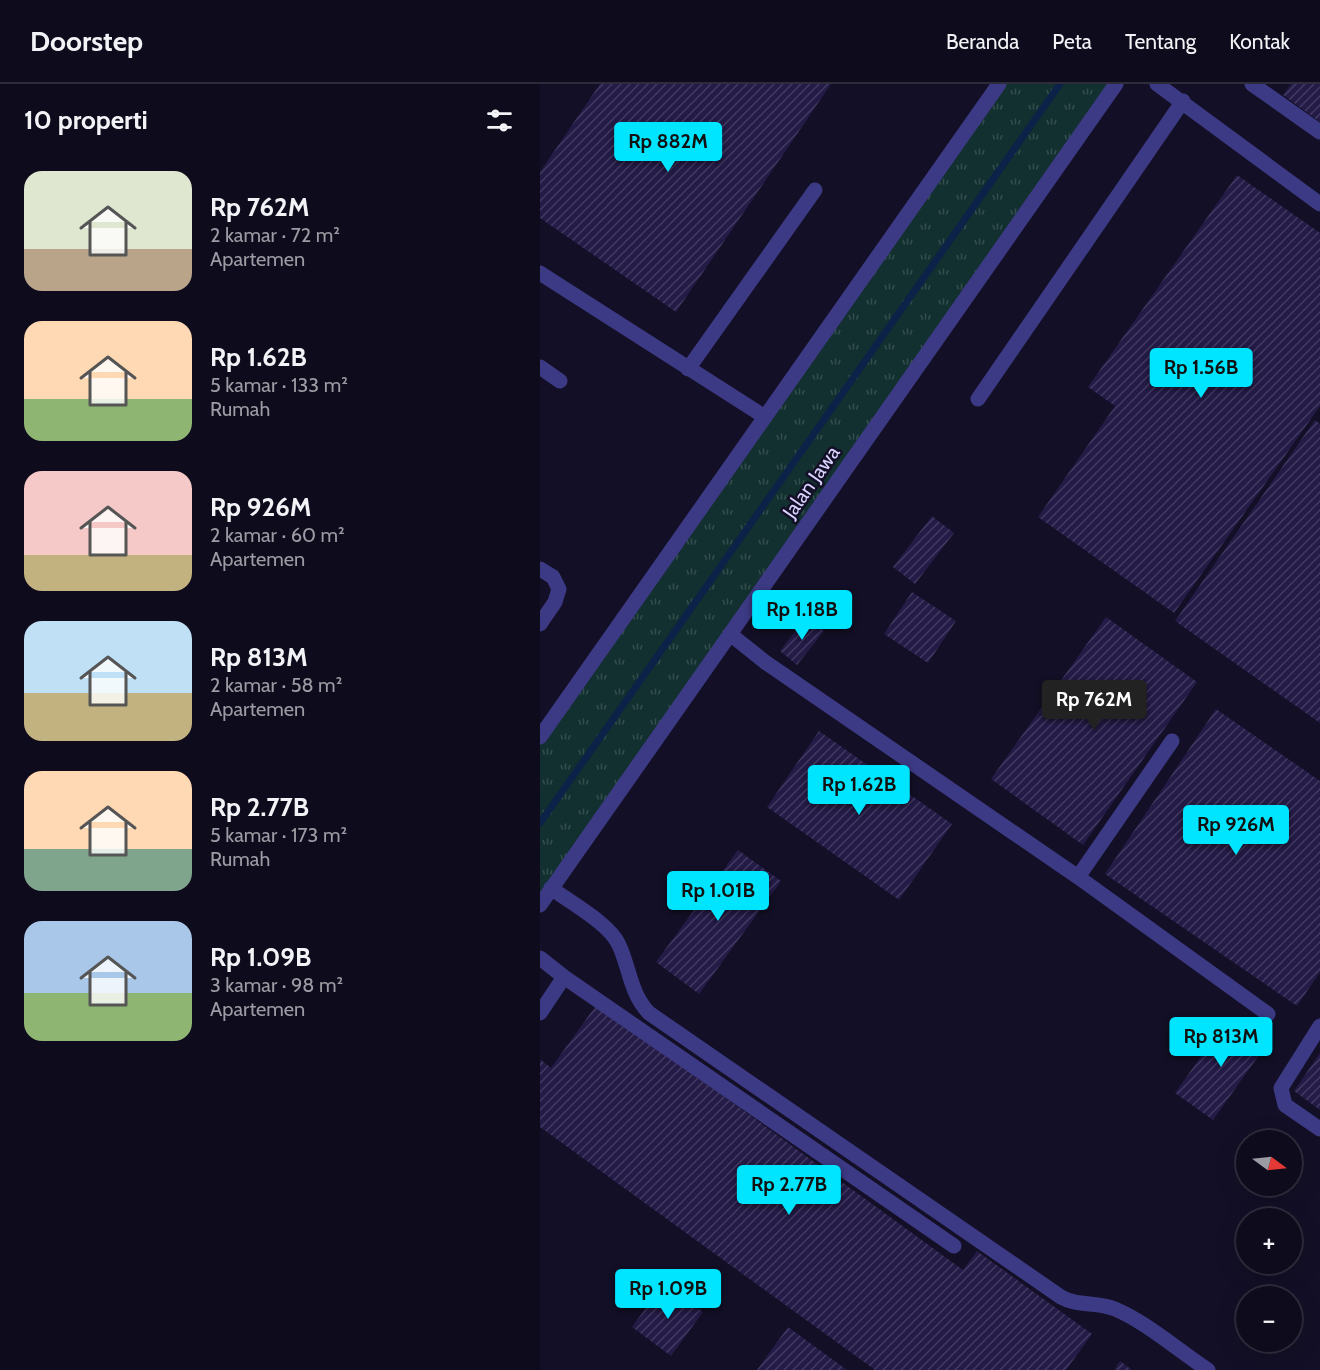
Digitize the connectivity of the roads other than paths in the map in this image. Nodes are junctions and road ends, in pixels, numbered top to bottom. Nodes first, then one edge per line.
1 (999, 84) edge
2 (1116, 84) edge
3 (1157, 84) edge
4 (1252, 84) edge
5 (1183, 101) junction
6 (1320, 132) edge
7 (815, 190) dead end
8 (1320, 204) edge
9 (540, 273) edge
10 (540, 367) edge
11 (688, 369) junction
12 (560, 381) dead end
13 (978, 399) dead end
14 (765, 417) junction
15 (540, 569) edge
16 (540, 624) edge
17 (730, 634) junction
18 (540, 736) edge
19 (1172, 741) dead end
20 (1078, 877) junction
21 (551, 888) junction
22 (540, 905) edge
23 (540, 958) edge
24 (564, 977) junction
25 (540, 1013) edge
26 (1268, 1014) dead end
27 (1320, 1026) edge
28 (1320, 1129) edge
29 (954, 1246) dead end
30 (1208, 1370) edge

1 - 14 street
2 - 17 street, Jalan Jawa
3 - 5 street
4 - 6 street
5 - 8 street
5 - 13 street
7 - 11 street
9 - 11 street
10 - 12 street
11 - 14 street
14 - 18 street
15 - 16 street
17 - 20 street
17 - 21 street, Jalan Jawa
19 - 20 street
20 - 26 street
21 - 22 street, Jalan Jawa
21 - 30 street
23 - 24 street
24 - 25 street
24 - 29 street
27 - 28 street

